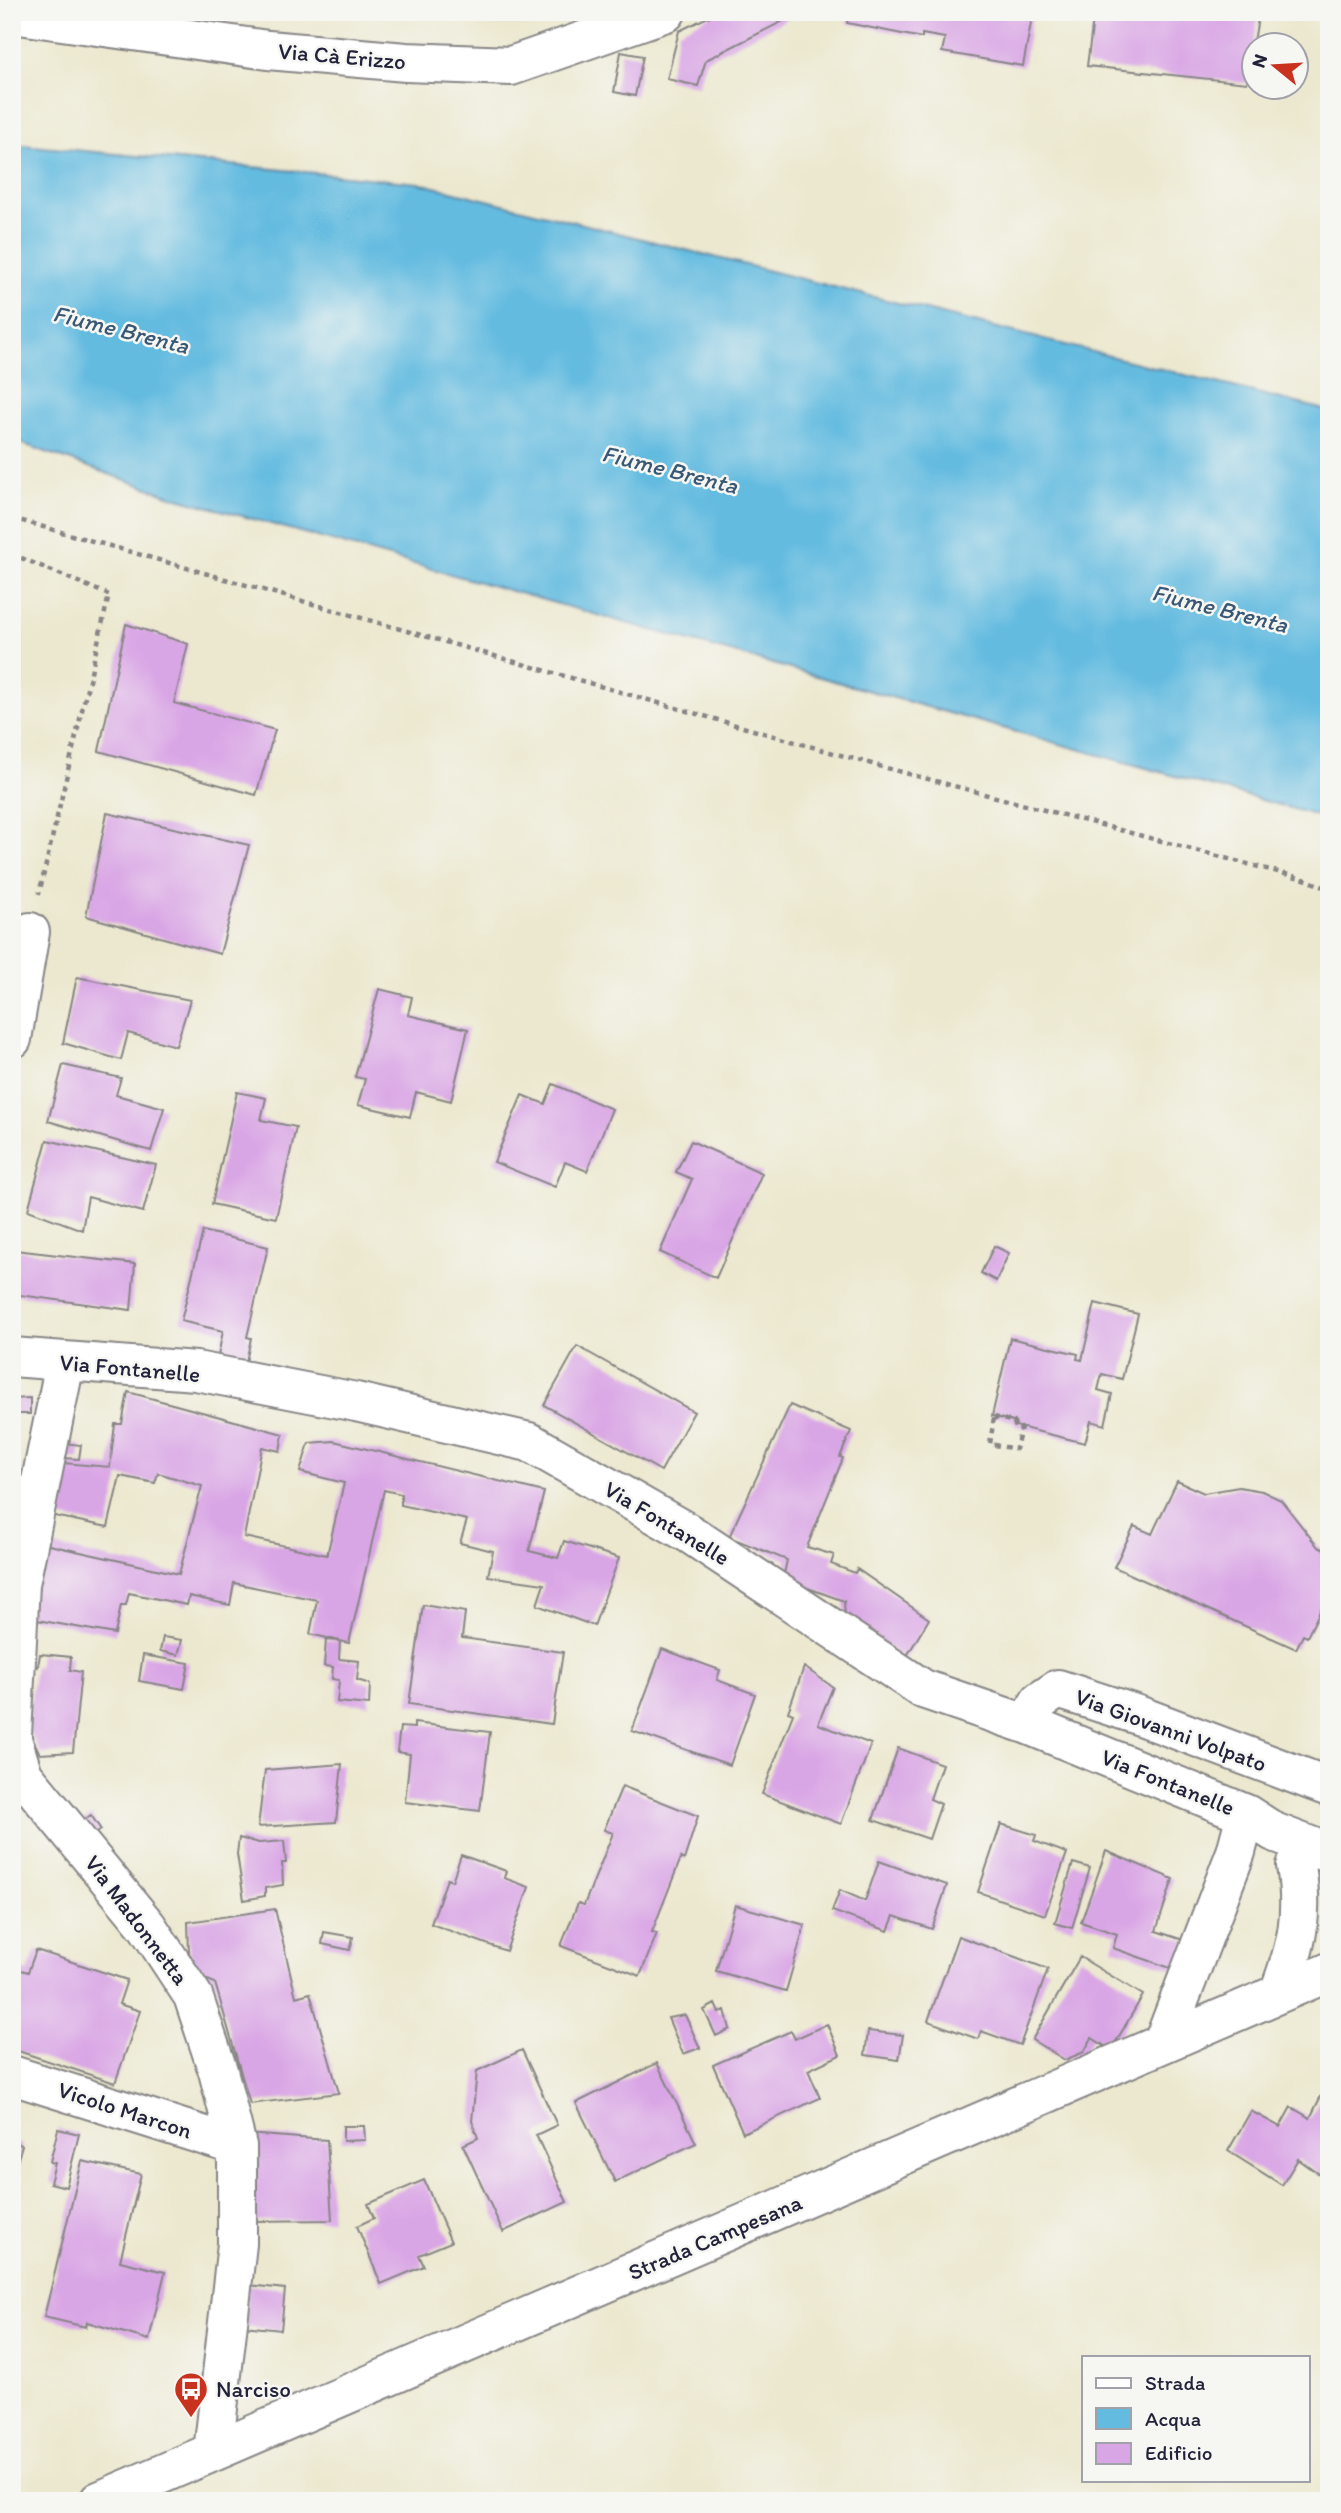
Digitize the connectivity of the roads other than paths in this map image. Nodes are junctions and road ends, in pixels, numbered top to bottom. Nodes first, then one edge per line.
1 (666, 12) edge
2 (12, 14) edge
3 (30, 932) road end
4 (12, 1039) edge
5 (12, 1357) edge
6 (65, 1363) junction
7 (1026, 1724) junction
8 (12, 1737) edge
9 (1329, 1787) edge
10 (1260, 1823) junction
11 (1312, 1860) edge
12 (1329, 1895) edge
13 (1329, 1972) edge
14 (1280, 1990) junction
15 (1163, 2043) junction
16 (12, 2075) edge
17 (237, 2146) junction
18 (213, 2452) junction
19 (99, 2501) edge

1 - 2 street, Via Cà Erizzo
3 - 4 street
5 - 6 street, Via Fontanelle
6 - 7 street, Via Fontanelle
6 - 8 street, Via Madonnetta
7 - 9 street, Via Giovanni Volpato
7 - 10 street, Via Fontanelle
8 - 17 street, Via Madonnetta
10 - 11 street
10 - 15 street
11 - 12 street
11 - 14 street
13 - 14 street, Strada Campesana
14 - 15 street, Strada Campesana
15 - 18 street, Strada Campesana
16 - 17 street, Vicolo Marcon
17 - 18 street, Via Madonnetta
18 - 19 street, Strada Campesana

